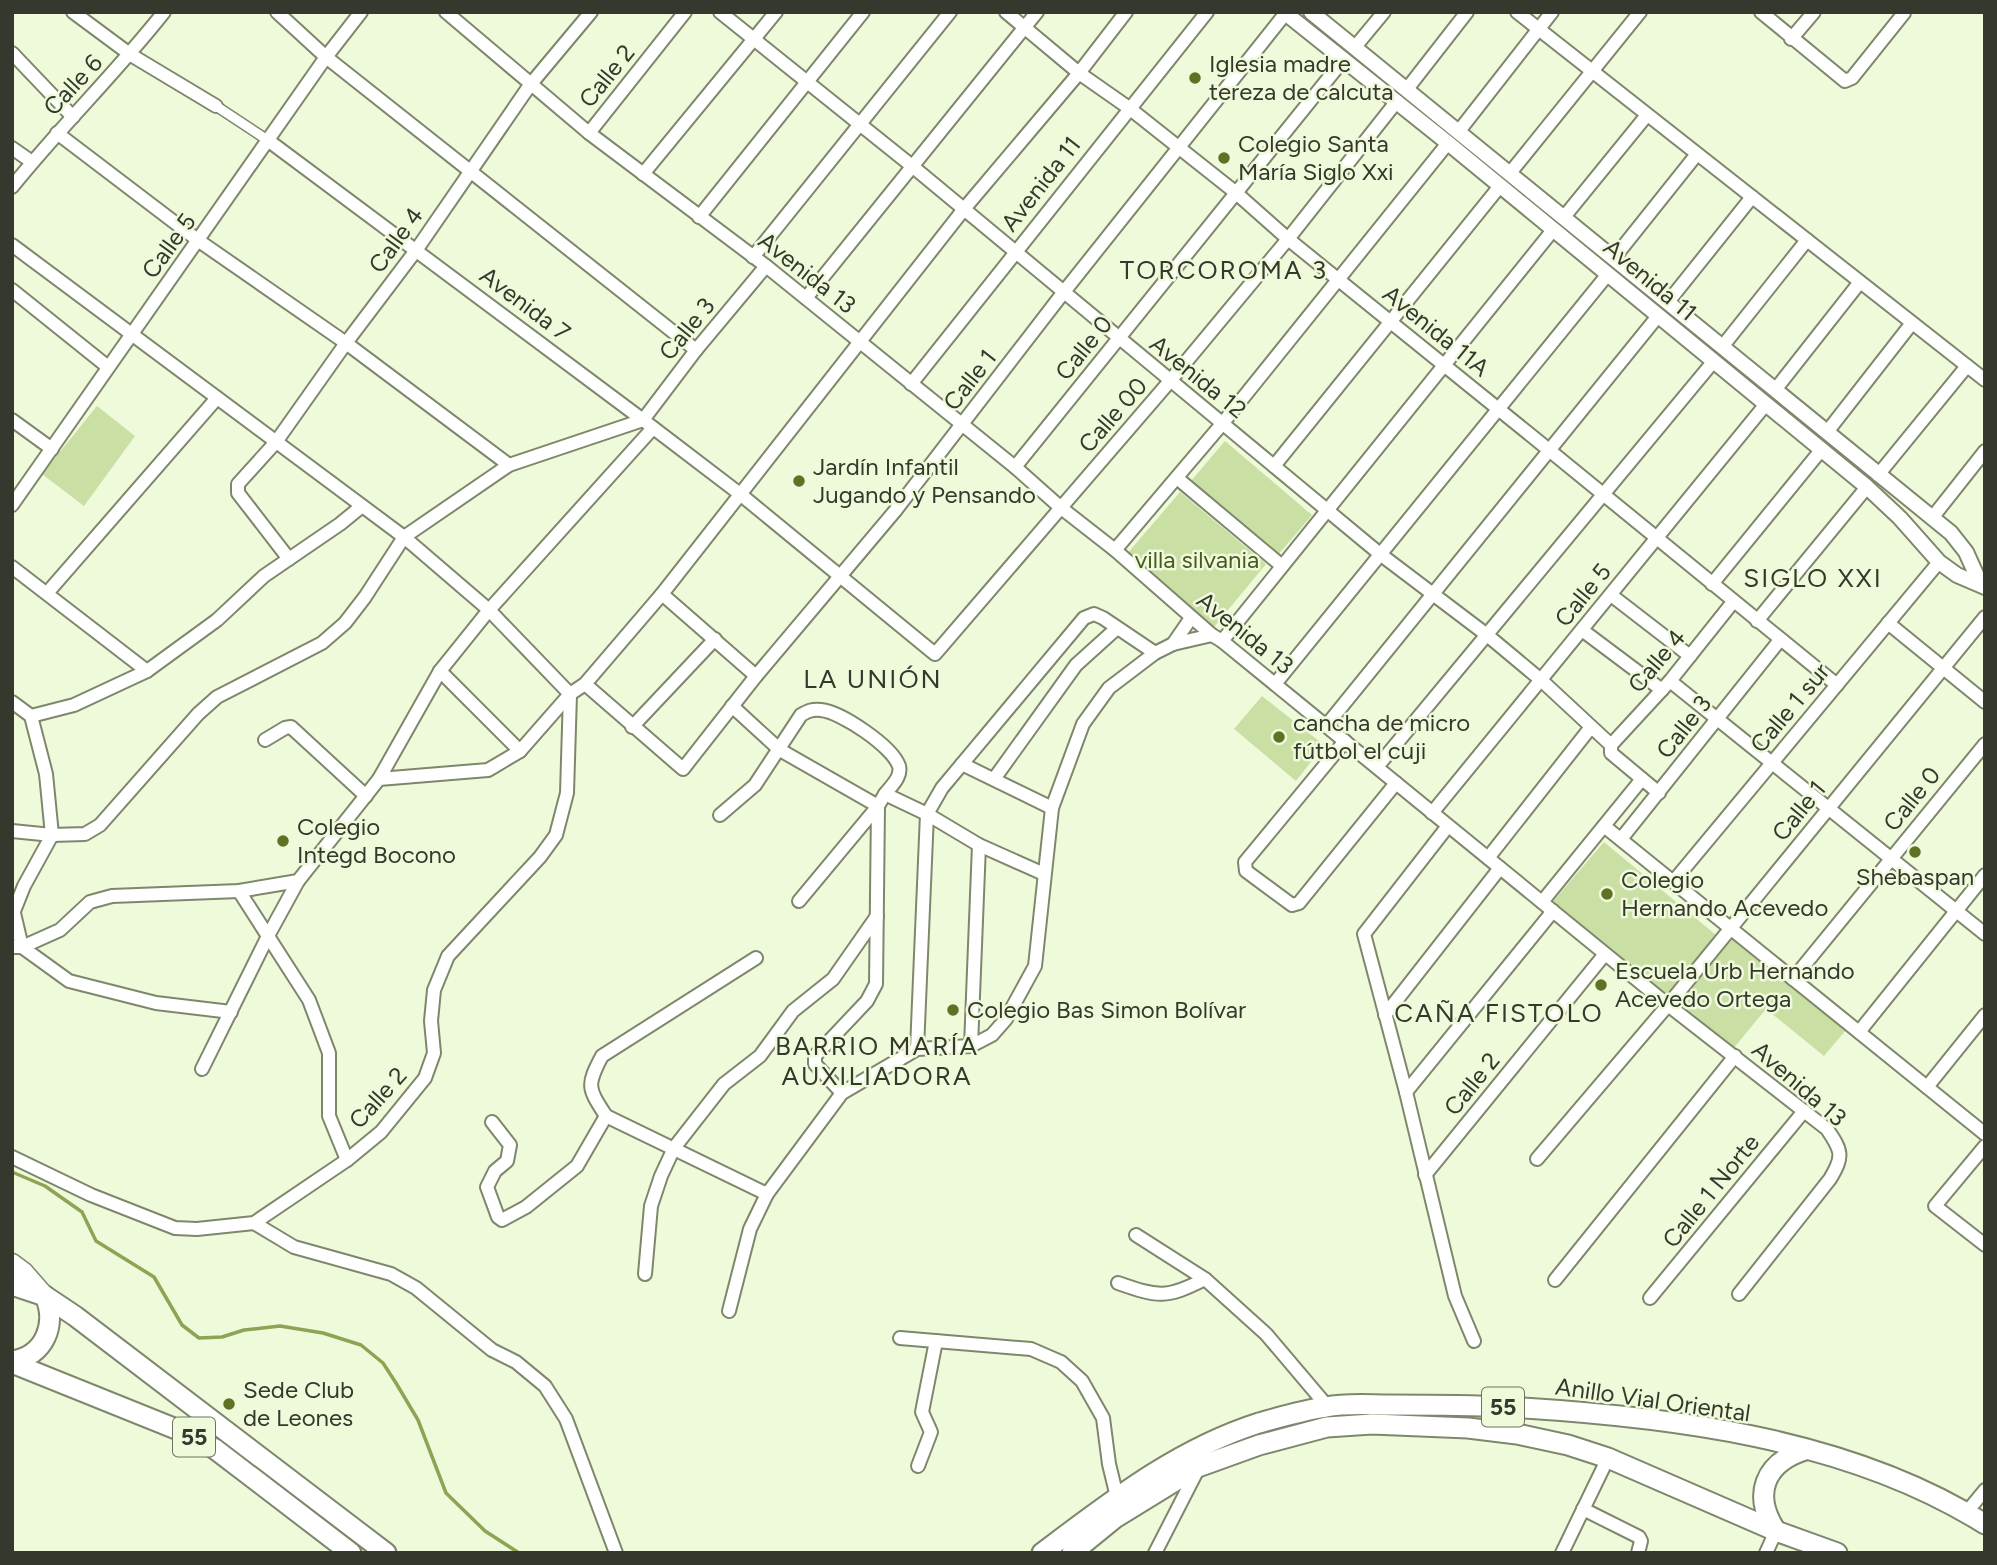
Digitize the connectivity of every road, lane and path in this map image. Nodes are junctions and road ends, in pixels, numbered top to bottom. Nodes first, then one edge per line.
1 (73, 12) edge
2 (164, 12) edge
3 (277, 12) edge
4 (361, 12) edge
5 (446, 12) edge
6 (591, 12) edge
7 (685, 12) edge
8 (720, 12) edge
9 (776, 12) edge
10 (863, 12) edge
11 (950, 12) edge
12 (1006, 12) edge
13 (1037, 12) edge
14 (1126, 12) edge
15 (1207, 12) edge
16 (1311, 12) edge
17 (1384, 12) edge
18 (1467, 12) edge
19 (1517, 12) edge
20 (1552, 12) edge
21 (1761, 12) edge
22 (1814, 12) edge
23 (1284, 13) edge
24 (1905, 13) edge
25 (1632, 15) edge
26 (1025, 27) junction
27 (1538, 29) junction
28 (755, 39) junction
29 (1791, 39) junction
30 (1355, 47) junction
31 (12, 52) edge
32 (131, 55) junction
33 (326, 57) junction
34 (1344, 59) junction
35 (1591, 71) junction
36 (1079, 73) junction
37 (807, 81) junction
38 (530, 85) junction
39 (1407, 89) junction
40 (1397, 101) junction
41 (216, 106) joint
42 (1129, 108) junction
43 (1647, 115) junction
44 (73, 117) junction
45 (859, 124) junction
46 (1459, 131) junction
47 (589, 132) junction
48 (57, 133) junction
49 (268, 141) junction
50 (1448, 143) junction
51 (12, 148) edge
52 (1180, 148) junction
53 (1697, 154) junction
54 (32, 162) junction
55 (912, 166) junction
56 (469, 172) junction
57 (1510, 173) junction
58 (643, 174) junction
59 (1500, 186) junction
60 (12, 187) edge
61 (1235, 192) junction
62 (1752, 197) junction
63 (964, 209) junction
64 (699, 217) junction
65 (1564, 217) junction
66 (1553, 230) junction
67 (1287, 239) junction
68 (1807, 240) junction
69 (199, 241) junction
70 (12, 245) edge
71 (417, 249) junction
72 (1016, 253) junction
73 (752, 257) junction
74 (1614, 258) junction
75 (766, 266) junction
76 (1608, 274) junction
77 (1337, 278) junction
78 (1860, 282) junction
79 (12, 290) edge
80 (1063, 293) junction
81 (806, 298) junction
82 (1668, 302) junction
83 (1658, 316) junction
84 (1392, 321) junction
85 (1912, 323) junction
86 (131, 333) junction
87 (1119, 339) junction
88 (858, 341) junction
89 (346, 343) junction
90 (1723, 347) junction
91 (696, 350) junction
92 (1713, 362) junction
93 (1444, 364) junction
94 (1967, 366) junction
95 (108, 367) junction
96 (1985, 380) edge
97 (1170, 381) junction
98 (911, 384) junction
99 (1775, 390) junction
100 (217, 398) junction
101 (1766, 404) junction
102 (1498, 409) junction
103 (12, 420) edge
104 (648, 424) junction
105 (1222, 424) junction
106 (961, 425) junction
107 (1827, 432) junction
108 (276, 442) junction
109 (52, 449) junction
110 (1822, 449) junction
111 (1549, 450) junction
112 (1985, 452) edge
113 (509, 465) junction
114 (1274, 466) junction
115 (1015, 467) junction
116 (1878, 475) junction
117 (1177, 478) junction
118 (1867, 486) junction
119 (740, 494) junction
120 (1603, 494) junction
121 (12, 505) edge
122 (362, 506) junction
123 (1060, 507) junction
124 (1327, 510) junction
125 (1932, 518) junction
126 (404, 537) junction
127 (1657, 538) junction
128 (1115, 550) junction
129 (1380, 554) junction
130 (289, 559) junction
131 (1939, 562) junction
132 (1979, 564) edge
133 (1282, 566) junction
134 (12, 567) edge
135 (839, 575) junction
136 (1712, 584) junction
137 (1982, 585) edge
138 (48, 592) junction
139 (1434, 593) junction
140 (662, 594) junction
141 (1611, 595) junction
142 (1733, 602) junction
143 (489, 610) junction
144 (1985, 617) edge
145 (1191, 618) junction
146 (1757, 621) junction
147 (1888, 623) junction
148 (1117, 628) junction
149 (1582, 630) junction
150 (1487, 635) junction
151 (1217, 638) junction
152 (715, 639) junction
153 (1780, 640) junction
154 (1173, 644) junction
155 (1155, 653) junction
156 (935, 654) joint
157 (1690, 656) junction
158 (1943, 667) junction
159 (147, 671) junction
160 (440, 671) junction
161 (756, 676) junction
162 (1541, 680) junction
163 (585, 684) junction
164 (1275, 684) junction
165 (1666, 685) junction
166 (1837, 685) junction
167 (570, 694) junction
168 (12, 702) edge
169 (1985, 702) edge
170 (732, 706) junction
171 (31, 716) junction
172 (1717, 719) junction
173 (1326, 726) junction
174 (632, 727) junction
175 (1591, 727) junction
176 (265, 740) dead end
177 (1345, 741) junction
178 (1985, 744) edge
179 (1611, 745) junction
180 (780, 750) junction
181 (520, 751) junction
182 (1771, 762) junction
183 (962, 764) junction
184 (1377, 767) junction
185 (379, 779) junction
186 (994, 779) junction
187 (1642, 779) junction
188 (1396, 783) junction
189 (1659, 793) junction
190 (885, 794) junction
191 (366, 796) junction
192 (878, 806) junction
193 (1052, 808) junction
194 (1828, 808) junction
195 (1432, 813) junction
196 (927, 814) junction
197 (720, 815) dead end
198 (1448, 826) junction
199 (1604, 826) junction
200 (12, 831) edge
201 (52, 835) junction
202 (1621, 839) junction
203 (979, 845) junction
204 (1488, 858) junction
205 (1891, 859) junction
206 (1500, 868) junction
207 (1044, 874) junction
208 (1985, 875) edge
209 (298, 881) junction
210 (1673, 881) junction
211 (239, 891) junction
212 (799, 901) dead end
213 (1547, 907) junction
214 (1956, 911) junction
215 (13, 914) edge
216 (877, 916) junction
217 (1731, 928) junction
218 (269, 934) junction
219 (1985, 934) edge
220 (17, 947) edge
221 (1605, 954) junction
222 (756, 958) dead end
223 (1793, 979) junction
224 (1668, 1005) junction
225 (231, 1012) junction
226 (1385, 1015) junction
227 (1985, 1015) edge
228 (1859, 1032) junction
229 (971, 1046) junction
230 (917, 1049) junction
231 (1735, 1056) junction
232 (202, 1069) dead end
233 (1927, 1087) junction
234 (1406, 1092) junction
235 (842, 1093) junction
236 (1804, 1111) junction
237 (606, 1116) junction
238 (492, 1122) dead end
239 (1985, 1135) edge
240 (1985, 1146) edge
241 (674, 1148) junction
242 (12, 1157) edge
243 (1537, 1158) dead end
244 (347, 1160) junction
245 (1425, 1175) junction
246 (767, 1194) junction
247 (254, 1223) junction
248 (1136, 1235) dead end
249 (1985, 1245) edge
250 (12, 1263) edge
251 (645, 1274) dead end
252 (1205, 1279) junction
253 (1555, 1280) dead end
254 (1118, 1283) dead end
255 (12, 1285) edge
256 (1739, 1294) dead end
257 (44, 1296) junction
258 (1650, 1298) dead end
259 (729, 1311) dead end
260 (900, 1338) dead end
261 (936, 1341) junction
262 (1474, 1341) dead end
263 (12, 1362) edge
264 (1327, 1406) junction
265 (1805, 1450) junction
266 (1608, 1458) junction
267 (918, 1466) dead end
268 (1198, 1468) junction
269 (1985, 1490) edge
270 (1157, 1492) junction
271 (1117, 1497) junction
272 (1178, 1508) junction
273 (1583, 1508) junction
274 (1979, 1522) edge
275 (1776, 1531) junction
276 (1074, 1552) edge
277 (351, 1553) edge
278 (386, 1553) edge
279 (616, 1553) edge
280 (1042, 1553) edge
281 (1155, 1553) edge
282 (1562, 1553) edge
283 (1638, 1553) edge
284 (1766, 1553) edge
285 (1837, 1553) edge

1 - 32 street, Avenida 7
2 - 32 street, Calle 6
3 - 33 street
4 - 33 street, Calle 5
5 - 38 street, Avenida 13
6 - 38 street, Calle 4
7 - 47 street, Calle 2
8 - 28 street, Avenida 12
9 - 28 street
10 - 37 street
11 - 45 street
12 - 26 street, Avenida 11A
13 - 26 street
14 - 36 street
15 - 42 street, Avenida 11
16 - 30 street, Avenida 11
17 - 30 street
18 - 39 street
19 - 27 street
20 - 27 street
21 - 29 street
22 - 29 street
23 - 34 street, Avenida 11
23 - 52 street, Calle 1
24 - 29 street
25 - 35 street
26 - 36 street, Avenida 11A
26 - 55 street
27 - 35 street
27 - 46 street
28 - 37 street, Avenida 12
28 - 58 street
30 - 39 street, Avenida 11
31 - 44 street
32 - 41 street, Avenida 7
32 - 44 street, Calle 6
33 - 49 street, Calle 5
33 - 56 street
34 - 40 street, Avenida 11
34 - 61 street, Calle 0
35 - 43 street
35 - 57 street
36 - 42 street, Avenida 11A
36 - 63 street
37 - 45 street, Avenida 12
37 - 64 street
38 - 47 street, Avenida 13
38 - 56 street, Calle 4
39 - 46 street, Avenida 11
40 - 50 street, Avenida 11
40 - 67 street, Calle 00
41 - 49 street, Avenida 7
42 - 52 street, Avenida 11A
42 - 72 street, Avenida 11
43 - 53 street
43 - 65 street
44 - 48 street, Calle 6
45 - 55 street, Avenida 12
45 - 73 street
46 - 57 street, Avenida 11
47 - 58 street, Avenida 13
48 - 54 street, Calle 6
48 - 69 street
49 - 69 street, Calle 5
49 - 71 street, Avenida 7
50 - 59 street, Avenida 11
50 - 77 street
51 - 54 street
52 - 61 street, Avenida 11A
52 - 80 street, Calle 1
53 - 62 street
53 - 74 street
54 - 60 street, Calle 6
55 - 63 street, Avenida 12
55 - 81 street
56 - 71 street, Calle 4
56 - 91 street
57 - 65 street, Avenida 11
58 - 64 street, Avenida 13
59 - 66 street, Avenida 11
59 - 84 street
61 - 67 street, Avenida 11A
61 - 87 street, Calle 0
62 - 68 street
62 - 82 street
63 - 72 street, Avenida 12
63 - 88 street
64 - 73 street, Avenida 13
65 - 74 street, Avenida 11
66 - 76 street, Avenida 11
66 - 93 street
67 - 77 street, Avenida 11A
67 - 97 street, Calle 00
68 - 78 street
68 - 90 street
69 - 86 street, Calle 5
69 - 89 street
70 - 86 street
71 - 89 street, Calle 4
71 - 104 street, Avenida 7
72 - 80 street, Avenida 12
72 - 98 street, Avenida 11
73 - 75 street, Avenida 13
74 - 82 street, Avenida 11
75 - 81 street, Avenida 13
75 - 91 street, Calle 3
76 - 83 street, Avenida 11
76 - 102 street
77 - 84 street, Avenida 11A
77 - 105 street
78 - 85 street
78 - 99 street
79 - 95 street
80 - 87 street, Avenida 12
80 - 106 street, Calle 1
81 - 88 street, Avenida 13
82 - 90 street, Avenida 11
83 - 92 street, Avenida 11
83 - 111 street
84 - 93 street, Avenida 11A
84 - 114 street
85 - 94 street
85 - 107 street
86 - 95 street, Calle 5
86 - 100 street
87 - 97 street, Avenida 12
87 - 115 street, Calle 0
88 - 98 street, Avenida 13
88 - 119 street
89 - 108 street, Calle 4
89 - 113 street
90 - 99 street, Avenida 11
91 - 104 street, Calle 3
92 - 101 street, Avenida 11
92 - 120 street
93 - 102 street, Avenida 11A
93 - 124 street
94 - 96 street
94 - 116 street
95 - 109 street, Calle 5
97 - 105 street, Avenida 12
97 - 123 street, Calle 00
98 - 106 street, Avenida 13
99 - 107 street, Avenida 11
100 - 108 street
100 - 138 street
101 - 110 street, Avenida 11
101 - 127 street, Calle 5
102 - 111 street, Avenida 11A
102 - 129 street
103 - 109 street
104 - 113 street
104 - 119 street, Avenida 7
104 - 143 street, Calle 3
105 - 114 street, Avenida 12
105 - 117 street
106 - 115 street, Avenida 13
106 - 135 street, Calle 1
107 - 116 street, Avenida 11
108 - 122 street
108 - 130 street, Calle 4
109 - 121 street, Calle 5
110 - 118 street, Avenida 11
110 - 136 street
111 - 120 street, Avenida 11A
111 - 139 street
112 - 125 street
113 - 126 street
114 - 124 street, Avenida 12
115 - 123 street, Avenida 13
116 - 125 street, Avenida 11
117 - 128 street
117 - 133 street
118 - 131 street, Avenida 11
118 - 146 street
119 - 135 street, Avenida 7
119 - 140 street
120 - 127 street, Avenida 11A
120 - 150 street
122 - 126 street
122 - 130 street
123 - 128 street, Avenida 13
123 - 156 street, Calle 00
124 - 129 street, Avenida 12
124 - 133 street
125 - 132 street, Avenida 11
126 - 143 street
126 - 201 street
127 - 136 street, Avenida 11A
127 - 141 street, Calle 5
128 - 145 street, Avenida 13
129 - 139 street, Avenida 12
129 - 164 street
130 - 159 street
131 - 137 street, Avenida 11
131 - 147 street, Calle 1 sur
132 - 137 street, Avenida 11
133 - 151 street
134 - 138 street
135 - 156 street, Avenida 7
135 - 161 street, Calle 1
136 - 142 street, Avenida 11A
138 - 159 street
139 - 150 street, Avenida 12
139 - 173 street
140 - 152 street
140 - 163 street
141 - 149 street, Calle 5
141 - 157 street
142 - 146 street, Avenida 11A
142 - 157 street, Calle 4
143 - 160 street, Calle 3
143 - 167 street
144 - 158 street, Calle 1
145 - 151 street, Avenida 13
145 - 154 street
146 - 153 street, Avenida 11A
147 - 158 street
147 - 166 street, Calle 1 sur
148 - 155 street
148 - 183 street
148 - 186 street
149 - 162 street, Calle 5
149 - 165 street
150 - 162 street, Avenida 12
150 - 184 street
151 - 154 street
151 - 164 street, Avenida 13
152 - 161 street
152 - 174 street
153 - 166 street, Avenida 11A
153 - 172 street, Calle 3
154 - 155 street
155 - 193 street
157 - 165 street, Calle 4
158 - 169 street
158 - 194 street, Calle 1
159 - 171 street
160 - 181 street
160 - 185 street, Calle 3
161 - 170 street, Calle 1
162 - 175 street, Avenida 12
162 - 195 street, Calle 5
163 - 167 street
163 - 174 street
164 - 173 street, Avenida 13
165 - 172 street
165 - 179 street, Calle 4
166 - 182 street, Calle 1 sur
167 - 181 street
167 - 244 street, Calle 2
168 - 171 street
170 - 174 street, Calle 1
170 - 180 street
171 - 201 street
172 - 182 street
172 - 189 street, Calle 3
173 - 177 street, Avenida 13
175 - 179 street, Avenida 12
175 - 204 street
176 - 191 street
177 - 184 street, Avenida 13
177 - 188 street
178 - 205 street, Calle 0
179 - 187 street, Avenida 12
180 - 190 street
180 - 192 street
180 - 197 street
181 - 185 street
182 - 194 street
182 - 210 street, Calle 1 sur
183 - 186 street
183 - 196 street
184 - 188 street, Avenida 13
185 - 191 street, Calle 3
186 - 193 street
187 - 189 street
187 - 199 street, Calle 3
188 - 195 street, Avenida 13
189 - 202 street, Calle 3
190 - 192 street
190 - 196 street
191 - 209 street, Calle 3
192 - 212 street
192 - 216 street
193 - 207 street
194 - 205 street
194 - 217 street, Calle 1
195 - 198 street, Avenida 13
196 - 203 street
196 - 230 street
198 - 204 street, Avenida 13
198 - 226 street
199 - 202 street
199 - 213 street, Calle 3
200 - 201 street
201 - 215 street
202 - 210 street
203 - 207 street
203 - 229 street
204 - 206 street, Avenida 13
205 - 214 street
205 - 223 street, Calle 0
206 - 213 street, Avenida 13
206 - 226 street
207 - 229 street
208 - 214 street
209 - 211 street
209 - 218 street, Calle 3
210 - 217 street
211 - 218 street
211 - 220 street
213 - 221 street, Avenida 13
213 - 234 street, Calle 3
214 - 219 street
214 - 228 street
215 - 220 street
216 - 235 street
216 - 241 street
217 - 223 street
217 - 224 street, Calle 1
218 - 225 street, Calle 3
218 - 244 street
220 - 225 street
221 - 224 street, Avenida 13
221 - 245 street, Calle 2
222 - 237 street
223 - 228 street
224 - 231 street, Avenida 13
224 - 243 street, Calle 1
225 - 232 street, Calle 3
226 - 234 street
227 - 233 street
228 - 233 street
229 - 230 street
230 - 235 street
231 - 236 street, Avenida 13
231 - 253 street
233 - 239 street
234 - 245 street
235 - 246 street
236 - 256 street, Avenida 13
236 - 258 street, Calle 1 Norte
237 - 238 street
237 - 241 street
240 - 249 street
241 - 246 street
241 - 251 street
242 - 247 street, Calle 2
244 - 247 street, Calle 2
245 - 262 street
246 - 259 street
247 - 279 street
248 - 252 street
250 - 257 main road
252 - 254 street
252 - 264 street
255 - 257 highway, 55
257 - 263 highway
257 - 278 highway, 55
260 - 261 street
261 - 267 street
261 - 271 street
263 - 277 highway, 55
264 - 265 highway, Anillo Vial Oriental / 55
264 - 271 highway, Anillo Vial Oriental / 55
265 - 274 highway, Anillo Vial Oriental / 55
265 - 275 highway
266 - 268 highway, 55
266 - 273 street
266 - 275 highway, 55
268 - 270 highway, 55
268 - 272 street
269 - 274 street
270 - 272 street
270 - 276 highway, 55
271 - 280 highway, Anillo Vial Oriental / 55
272 - 281 street
273 - 282 street
273 - 283 street
275 - 284 street
275 - 285 highway, 55

